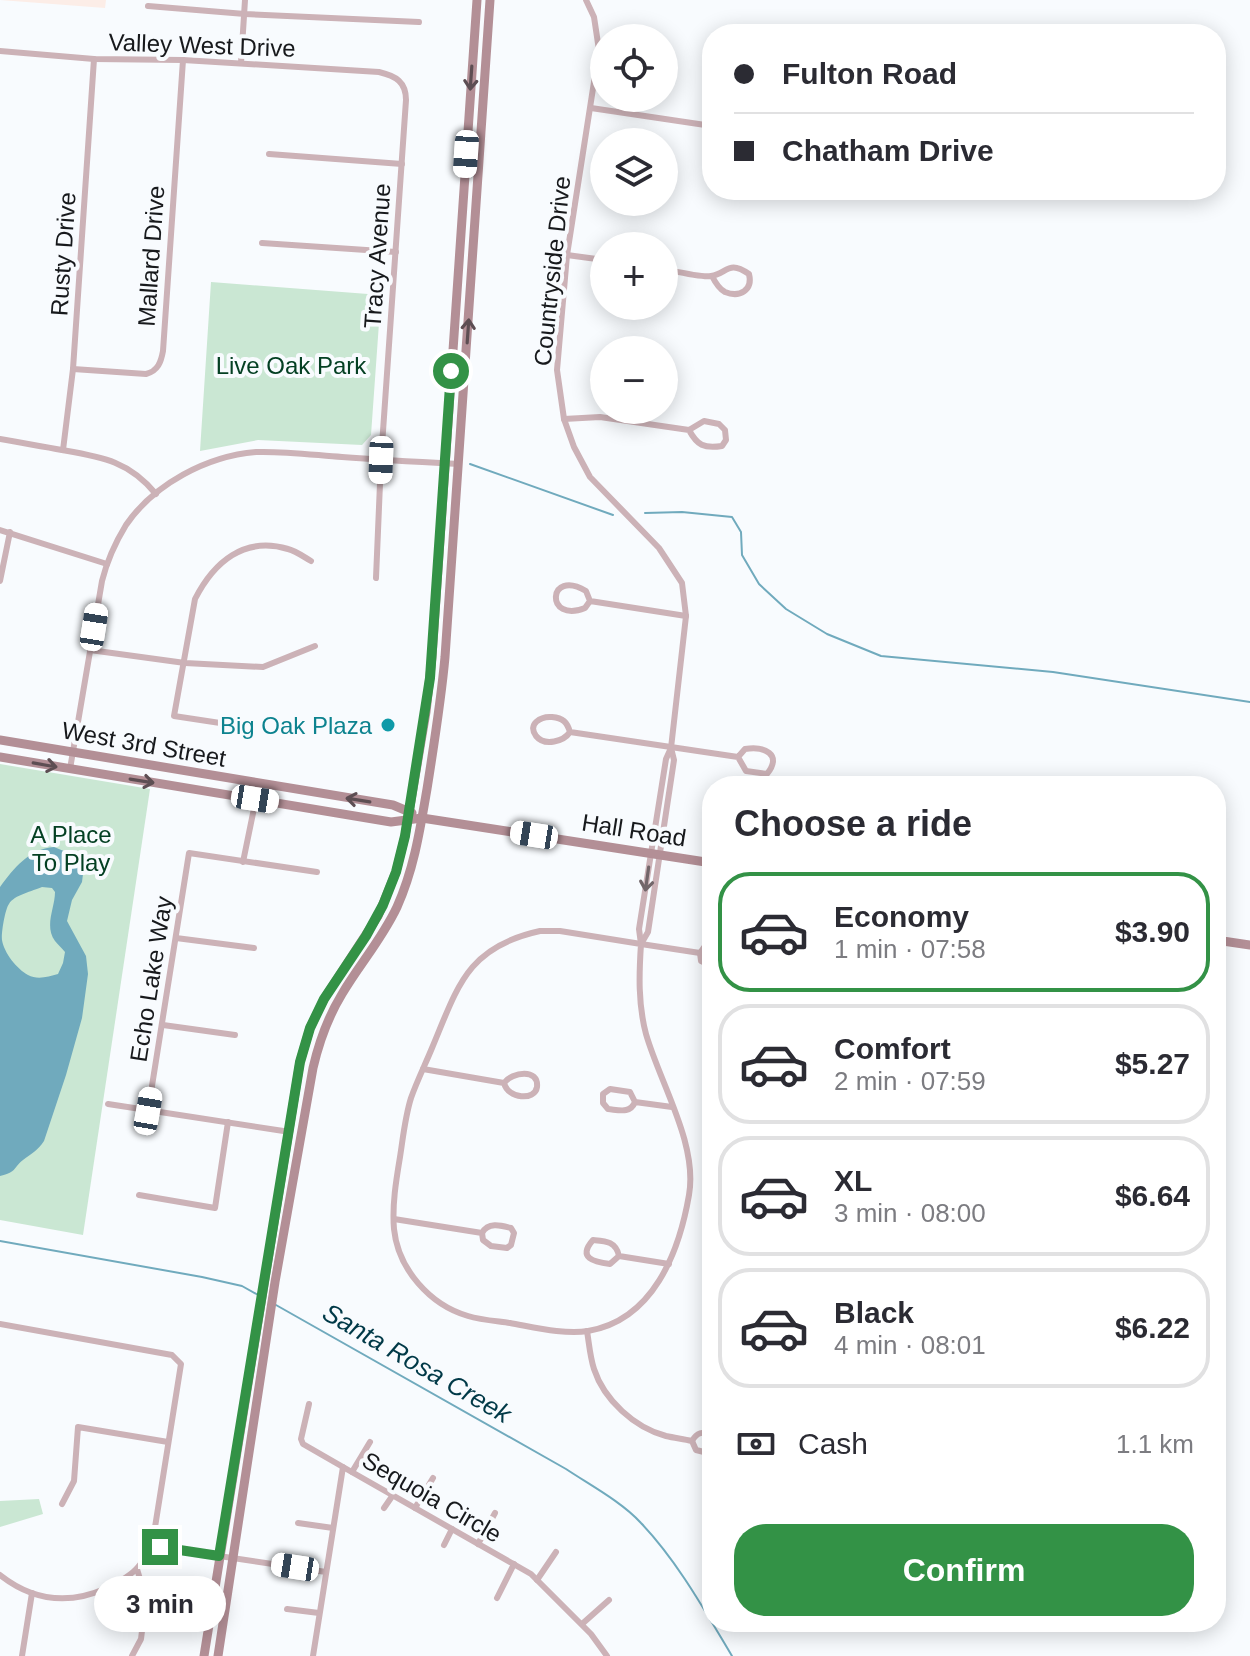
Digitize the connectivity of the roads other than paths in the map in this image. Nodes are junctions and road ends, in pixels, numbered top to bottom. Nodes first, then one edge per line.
1 (245, 0) edge
2 (477, 0) edge
3 (490, 0) edge
4 (586, 0) edge
5 (148, 6) dead end
6 (245, 14) junction
7 (419, 22) dead end
8 (595, 24) edge
9 (0, 51) edge
10 (94, 59) junction
11 (183, 60) junction
12 (241, 63) junction
13 (401, 81) joint
14 (590, 112) edge
15 (618, 112) edge
16 (702, 125) edge
17 (269, 154) dead end
18 (402, 164) junction
19 (262, 243) dead end
20 (396, 252) junction
21 (567, 255) junction
22 (590, 258) edge
23 (678, 271) edge
24 (712, 276) junction
25 (73, 369) junction
26 (564, 419) junction
27 (689, 430) junction
28 (0, 439) edge
29 (63, 450) junction
30 (381, 460) junction
31 (444, 463) junction
32 (459, 464) junction
33 (156, 494) junction
34 (0, 530) edge
35 (10, 532) junction
36 (311, 561) dead end
37 (107, 564) junction
38 (376, 578) dead end
39 (0, 581) edge
40 (590, 601) junction
41 (686, 616) junction
42 (315, 646) dead end
43 (90, 650) junction
44 (185, 663) junction
45 (240, 726) dead end
46 (570, 732) junction
47 (0, 740) edge
48 (671, 748) junction
49 (73, 753) junction
50 (0, 757) edge
51 (738, 757) junction
52 (70, 769) junction
53 (259, 784) junction
54 (255, 799) junction
55 (408, 816) junction
56 (422, 818) junction
57 (655, 854) junction
58 (702, 861) edge
59 (243, 862) junction
60 (317, 872) dead end
61 (176, 938) junction
62 (1226, 941) edge
63 (641, 944) junction
64 (1250, 945) edge
65 (254, 948) dead end
66 (702, 950) edge
67 (700, 953) junction
68 (702, 962) edge
69 (163, 1025) junction
70 (235, 1035) dead end
71 (423, 1069) junction
72 (504, 1083) junction
73 (635, 1102) junction
74 (108, 1104) dead end
75 (672, 1107) junction
76 (148, 1111) junction
77 (228, 1122) junction
78 (288, 1131) junction
79 (301, 1133) junction
80 (139, 1195) dead end
81 (394, 1219) junction
82 (482, 1233) junction
83 (619, 1256) junction
84 (669, 1264) junction
85 (0, 1324) edge
86 (587, 1331) junction
87 (309, 1404) dead end
88 (702, 1432) edge
89 (692, 1441) junction
90 (168, 1442) junction
91 (370, 1442) dead end
92 (702, 1452) edge
93 (343, 1467) junction
94 (352, 1472) junction
95 (433, 1478) dead end
96 (393, 1495) junction
97 (62, 1504) dead end
98 (384, 1508) dead end
99 (415, 1508) junction
100 (495, 1513) dead end
101 (298, 1523) dead end
102 (333, 1528) junction
103 (452, 1529) junction
104 (478, 1544) junction
105 (444, 1545) dead end
106 (152, 1546) junction
107 (556, 1552) dead end
108 (219, 1556) junction
109 (233, 1558) junction
110 (514, 1564) junction
111 (137, 1569) junction
112 (326, 1572) junction
113 (0, 1575) edge
114 (537, 1580) junction
115 (32, 1593) junction
116 (497, 1598) dead end
117 (609, 1600) dead end
118 (287, 1609) dead end
119 (319, 1613) junction
120 (582, 1624) junction
121 (22, 1656) edge
122 (132, 1656) edge
123 (204, 1656) edge
124 (218, 1656) edge
125 (313, 1656) edge
126 (607, 1656) edge

1 - 6 street
2 -> 31 main road
32 -> 3 main road
4 - 8 street, Countryside Drive
5 - 6 street
6 - 7 street
6 - 12 street
9 - 10 street, Valley West Drive
10 - 11 street, Valley West Drive
10 - 25 street, Rusty Drive
11 - 12 street, Valley West Drive
11 - 25 street, Mallard Drive
12 - 13 street, Valley West Drive
13 - 18 street, Tracy Avenue
14 - 21 street, Countryside Drive
15 - 16 street
17 - 18 street
18 - 20 street, Tracy Avenue
19 - 20 street
20 - 30 street, Tracy Avenue
21 - 22 street
21 - 26 street, Countryside Drive
23 - 24 street
24 - 24 street
25 - 29 street, Rusty Drive
26 - 27 street
26 - 41 street, Countryside Drive
27 - 27 street
28 - 29 street
29 - 33 street
30 - 31 street
30 - 33 street
30 - 38 street, Tracy Avenue
31 - 32 street
31 - 55 main road
32 - 56 main road
33 - 37 street
34 - 35 street
35 - 37 street
35 - 39 street
36 - 44 street
37 - 43 street
40 - 40 street
40 - 41 street
41 - 48 street, Countryside Drive
42 - 44 street
43 - 44 street
43 - 49 street
44 - 45 street
46 - 46 street
46 - 48 street
47 - 49 main road, West 3rd Street
48 - 51 street
48 - 57 street, Countryside Drive
49 - 52 street
49 - 53 main road, West 3rd Street
50 -> 52 main road, West 3rd Street
51 - 51 street
52 -> 54 main road, West 3rd Street
53 - 54 street
55 -> 53 main road, West 3rd Street
54 - 55 main road, West 3rd Street
54 - 59 street
55 - 56 main road, West 3rd Street
55 - 78 main road
56 - 57 main road, Hall Road
56 - 79 main road
57 - 58 main road, Hall Road
57 - 63 street, Countryside Drive
59 - 60 street
59 - 61 street, Echo Lake Way
61 - 65 street
61 - 69 street, Echo Lake Way
62 - 64 main road
63 - 67 street
63 - 71 street
63 - 75 street, Countryside Drive
66 - 67 street
67 - 68 street
69 - 70 street
69 - 76 street, Echo Lake Way
71 - 72 street
71 - 81 street
72 - 72 street
73 - 73 street
73 - 75 street
74 - 76 street
75 - 84 street, Countryside Drive
76 - 77 street
77 - 78 street
77 - 80 street
78 - 79 street
78 - 108 main road
79 - 109 main road
81 - 82 street
81 - 86 street
82 - 82 street
83 - 83 street
83 - 84 street
84 - 86 street, Countryside Drive
85 - 90 street
86 - 89 street
87 - 93 street
88 - 89 street
89 - 92 street
90 - 97 street
90 - 106 street
91 - 94 street
93 - 94 street, Sequoia Circle
93 - 102 street, Sequoia Circle
94 - 96 street, Sequoia Circle
95 - 99 street
96 - 98 street
96 - 99 street, Sequoia Circle
99 - 103 street, Sequoia Circle
100 - 104 street
101 - 102 street
102 - 112 street, Sequoia Circle
103 - 104 street, Sequoia Circle
103 - 105 street
104 - 110 street, Sequoia Circle
106 - 108 street
106 - 111 street
107 - 114 street
108 - 109 street
108 - 123 main road
109 - 112 street
109 - 124 main road
110 - 114 street, Sequoia Circle
110 - 116 street
111 - 115 street
111 - 122 street
112 - 119 street, Sequoia Circle
113 - 115 street
114 - 120 street, Sequoia Circle
115 - 121 street
117 - 120 street
118 - 119 street
119 - 125 street, Sequoia Circle
120 - 126 street, Sequoia Circle

